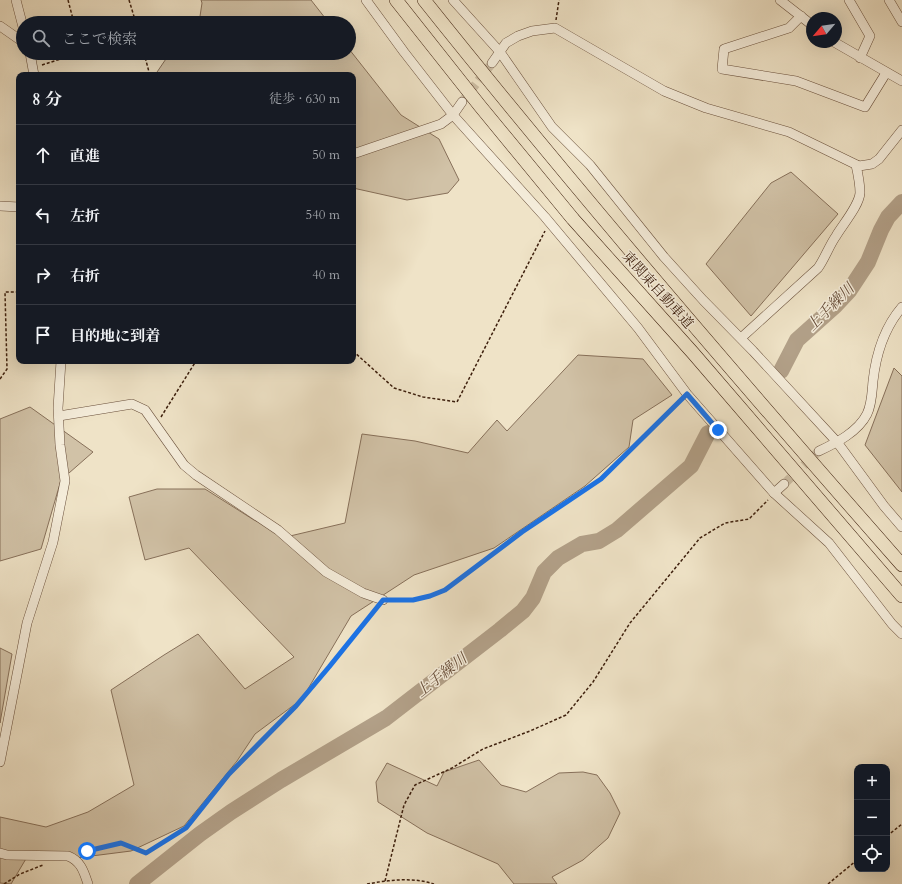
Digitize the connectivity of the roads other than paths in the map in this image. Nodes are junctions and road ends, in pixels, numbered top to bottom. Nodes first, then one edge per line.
1 (16, 0) edge
2 (366, 0) edge
3 (396, 0) edge
4 (424, 0) edge
5 (453, 0) edge
6 (780, 0) edge
7 (849, 0) edge
8 (889, 0) edge
9 (20, 16) edge
10 (801, 16) junction
11 (806, 20) edge
12 (902, 22) edge
13 (0, 26) edge
14 (16, 37) edge
15 (842, 47) edge
16 (500, 52) junction
17 (860, 58) junction
18 (31, 60) edge
19 (492, 63) tunnel mouth
20 (34, 72) edge
21 (886, 73) junction
22 (902, 81) edge
23 (462, 102) tunnel mouth
24 (454, 114) junction
25 (902, 130) edge
26 (356, 153) edge
27 (856, 165) junction
28 (0, 206) edge
29 (16, 207) edge
30 (901, 312) edge
31 (741, 338) junction
32 (61, 364) edge
33 (59, 416) junction
34 (837, 442) junction
35 (819, 451) tunnel mouth
36 (784, 484) tunnel mouth
37 (774, 493) junction
38 (902, 527) edge
39 (902, 565) edge
40 (902, 596) edge
41 (383, 600) road end
42 (902, 634) edge
43 (0, 762) edge
44 (0, 853) edge
45 (88, 884) edge

1 - 9 street
2 - 24 street
3 - 40 highway, 東関東自動車道
4 - 39 highway, 東関東自動車道
5 - 16 street
6 - 10 street
7 - 17 street
8 - 12 street
10 - 11 street
10 - 21 street
13 - 14 street
15 - 17 street
16 - 19 street
16 - 27 street
16 - 31 street
17 - 21 street
18 - 20 street
21 - 22 street
23 - 24 street
24 - 26 street
24 - 37 street
25 - 27 street
27 - 31 street
28 - 29 street
30 - 34 street
31 - 34 street
32 - 33 street
33 - 41 street
33 - 43 street
34 - 35 street
34 - 38 street
36 - 37 street
37 - 42 street
44 - 45 street

